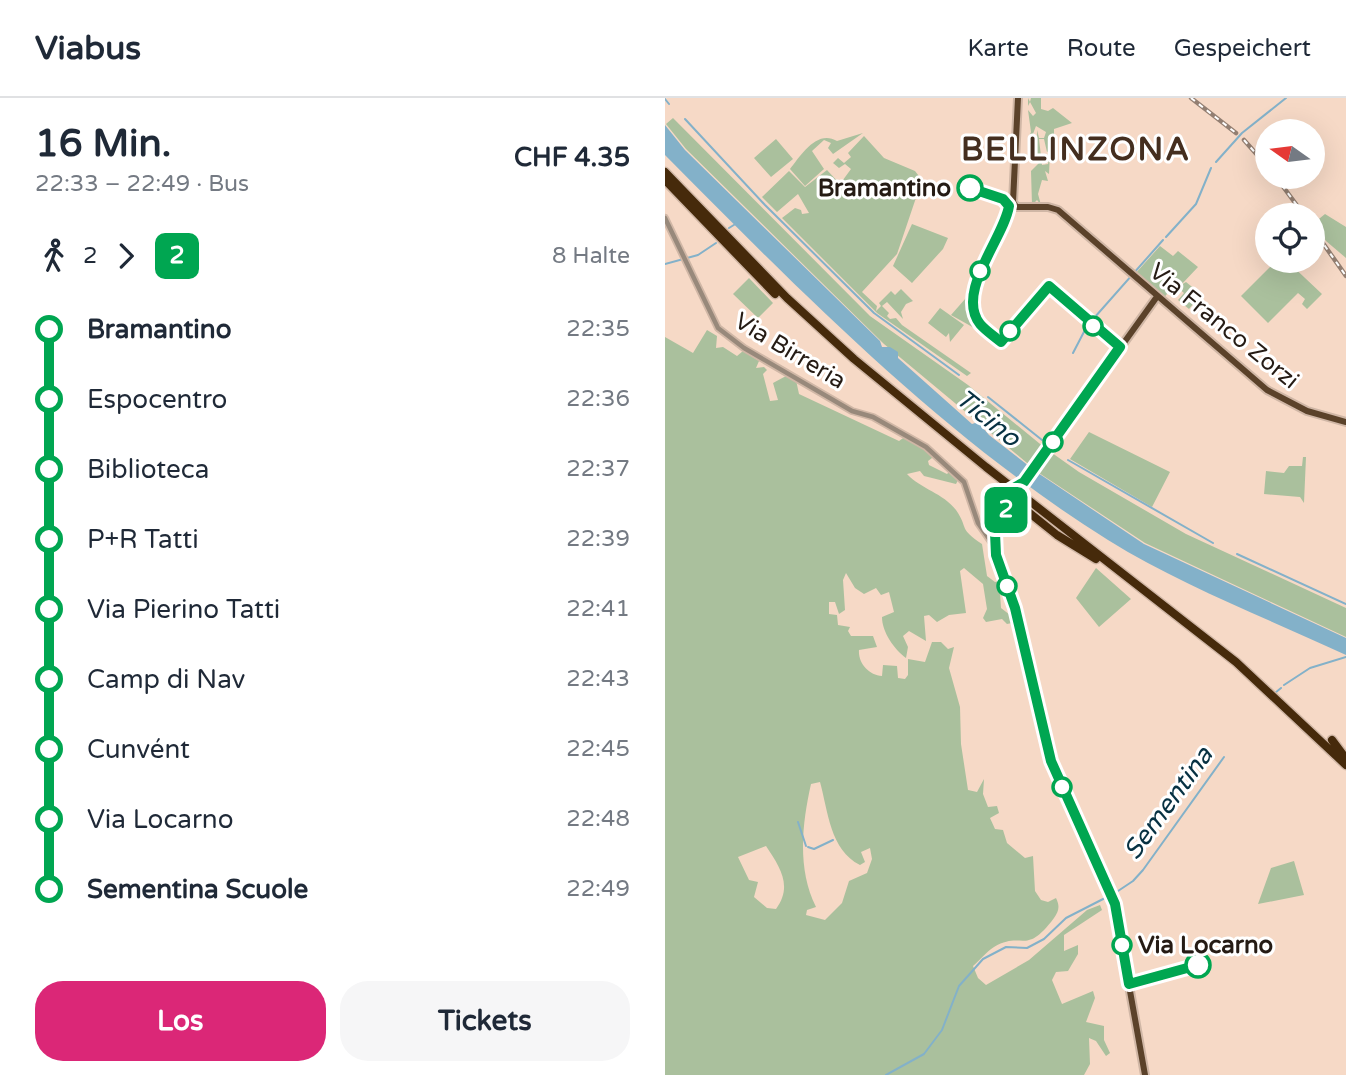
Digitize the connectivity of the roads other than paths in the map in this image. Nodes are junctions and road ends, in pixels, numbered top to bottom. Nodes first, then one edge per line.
1 (1018, 98) edge
2 (665, 172) edge
3 (665, 180) edge
4 (665, 218) edge
5 (1159, 300) junction
6 (1122, 348) junction
7 (1346, 422) edge
8 (1053, 445) junction
9 (1016, 487) junction
10 (1024, 492) junction
11 (1009, 497) junction
12 (1016, 503) junction
13 (1002, 516) junction
14 (986, 533) junction
15 (994, 536) junction
16 (994, 547) junction
17 (1090, 549) junction
18 (1096, 559) junction
19 (1203, 636) junction
20 (1265, 681) dead end
21 (1269, 694) junction
22 (1278, 702) junction
23 (1332, 740) dead end
24 (1346, 758) edge
25 (1346, 765) edge
26 (1346, 773) edge
27 (1128, 978) junction
28 (1135, 982) dead end
29 (1145, 1075) edge

1 - 5 main road, Via Franco Zorzi
2 - 17 highway
3 - 18 highway
4 - 14 street, Via Birreria
5 - 6 main road
5 - 6 main road
5 - 7 main road, Via Franco Zorzi
6 - 8 main road
8 - 9 main road
8 - 10 main road
9 - 10 main road, bridge
9 - 11 main road, bridge
10 - 12 main road, bridge
10 - 17 highway
11 - 12 main road, bridge
11 - 13 main road, bridge
12 - 13 main road
12 - 18 highway
13 - 14 street
13 - 15 main road
14 - 15 street
14 - 16 street
15 - 16 main road
16 - 27 main road
17 - 19 highway
18 - 21 highway
19 - 20 highway
19 - 21 highway
21 - 22 highway
22 - 25 highway
22 - 26 highway
23 - 24 highway
27 - 28 main road
27 - 29 main road

